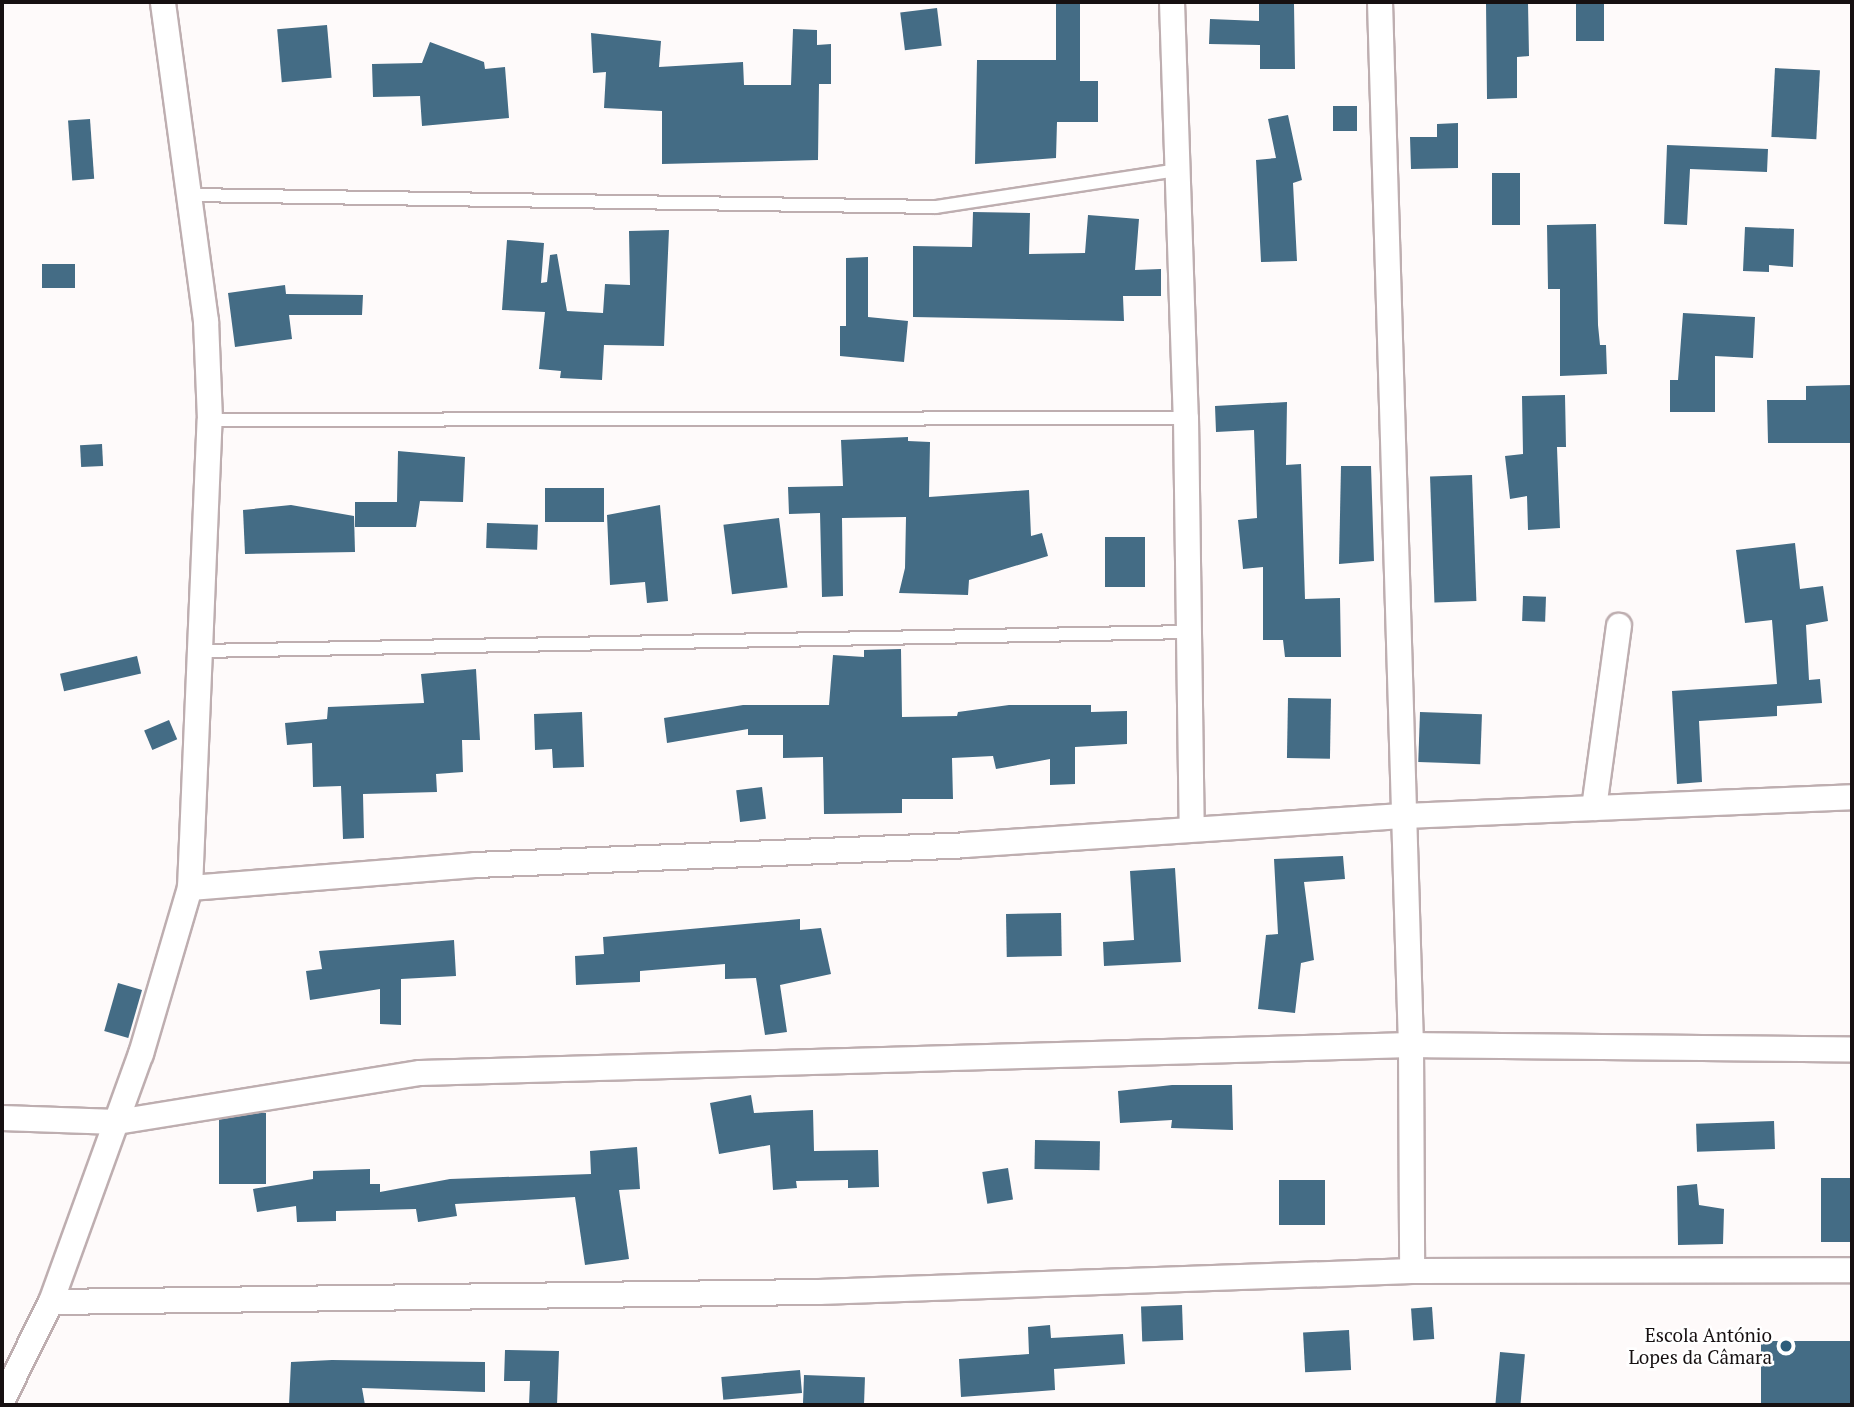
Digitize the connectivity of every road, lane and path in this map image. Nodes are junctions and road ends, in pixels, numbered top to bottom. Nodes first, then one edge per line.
1 (163, 2) edge
2 (1171, 2) edge
3 (1380, 2) edge
4 (1177, 170) junction
5 (189, 195) junction
6 (1186, 418) junction
7 (210, 420) junction
8 (1619, 626) dead end
9 (1189, 632) junction
10 (200, 651) junction
11 (1852, 797) edge
12 (1594, 808) junction
13 (1405, 816) junction
14 (1192, 829) junction
15 (190, 888) junction
16 (1411, 1045) junction
17 (1852, 1049) edge
18 (2, 1118) edge
19 (117, 1122) junction
20 (1852, 1270) edge
21 (1412, 1271) junction
22 (51, 1302) junction
23 (2, 1401) edge

1 - 5 street
2 - 4 street
3 - 13 street
4 - 5 lane
4 - 6 street
5 - 7 street
6 - 7 lane
6 - 9 street
7 - 10 street
8 - 12 street
9 - 10 lane
9 - 14 street
10 - 15 street
11 - 12 street
12 - 13 street
13 - 14 street
13 - 16 street
14 - 15 street
15 - 19 street
16 - 17 street
16 - 19 street
16 - 21 street
18 - 19 street
19 - 22 street
20 - 21 street
21 - 22 street
22 - 23 street

